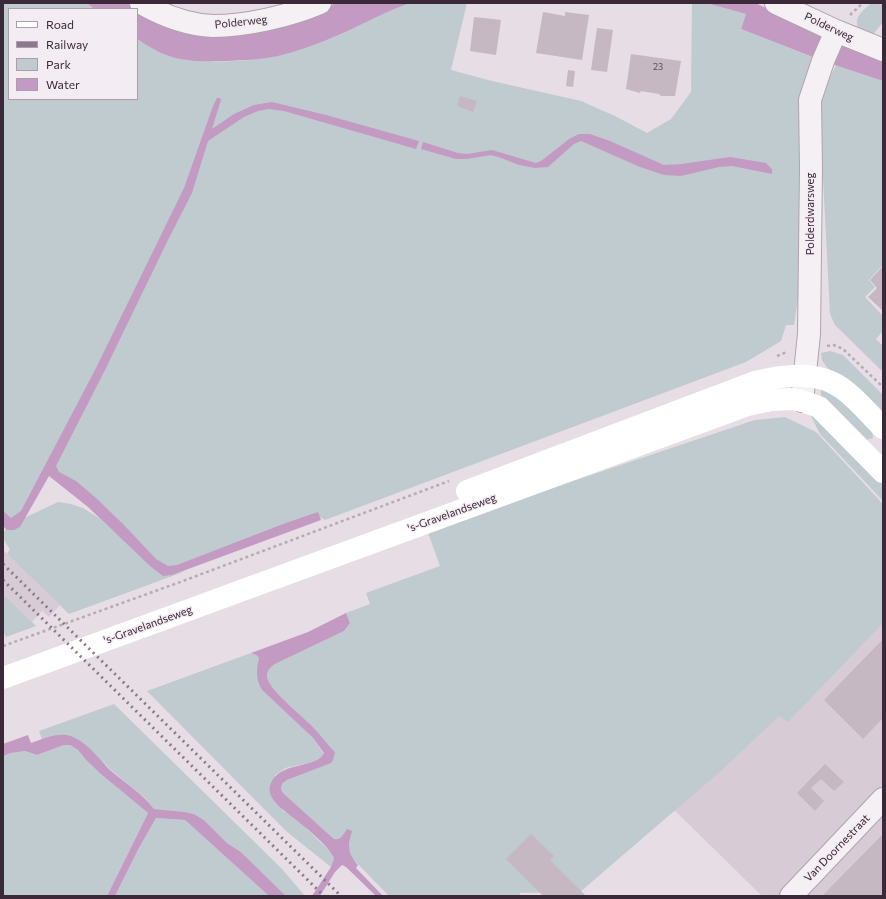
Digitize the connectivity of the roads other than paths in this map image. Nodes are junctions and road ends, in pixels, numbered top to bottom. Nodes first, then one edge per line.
1 (141, 3) edge
2 (320, 3) edge
3 (776, 3) edge
4 (834, 35) junction
5 (883, 50) edge
6 (805, 376) junction
7 (802, 401) junction
8 (883, 428) edge
9 (883, 472) edge
10 (3, 662) edge
11 (3, 678) edge
12 (883, 799) edge
13 (791, 896) edge

1 - 2 street, Polderweg
3 - 4 street, Polderweg
4 - 5 street, Polderweg
4 - 6 street, Polderdwarsweg
6 - 7 street, Polderdwarsweg
6 - 8 main road, 's-Gravelandseweg
6 - 10 main road, 's-Gravelandseweg
7 - 9 main road, 's-Gravelandseweg
7 - 11 main road, 's-Gravelandseweg
12 - 13 street, Van Doornestraat

